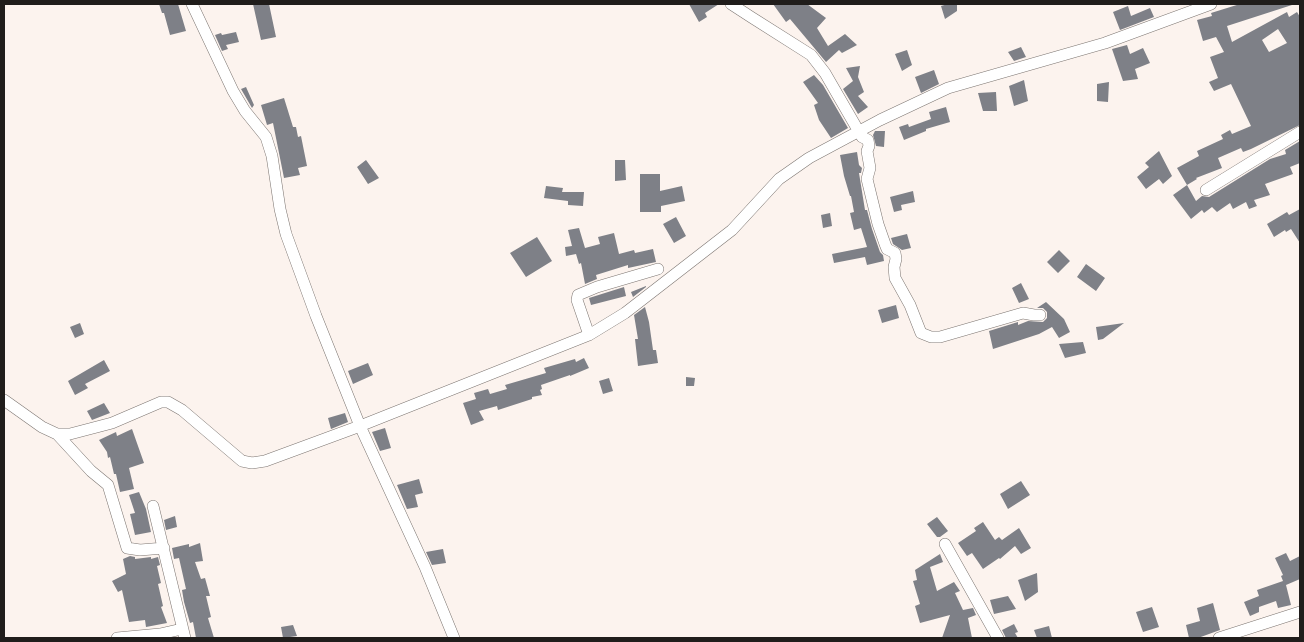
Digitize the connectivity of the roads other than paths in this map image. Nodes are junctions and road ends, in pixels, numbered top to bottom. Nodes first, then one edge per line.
1 (192, 4) edge
2 (732, 4) edge
3 (1211, 4) edge
4 (860, 132) junction
5 (1300, 132) edge
6 (1206, 190) dead end
7 (658, 268) dead end
8 (1040, 315) dead end
9 (589, 335) junction
10 (4, 400) edge
11 (360, 426) junction
12 (57, 434) junction
13 (153, 506) dead end
14 (945, 544) dead end
15 (164, 548) junction
16 (1300, 612) edge
17 (184, 634) edge
18 (117, 638) edge
19 (454, 638) edge
20 (998, 638) edge
21 (1219, 638) edge

1 - 11 street
2 - 4 street
3 - 4 street
4 - 8 street
4 - 9 street
5 - 6 street
7 - 9 street
9 - 11 street
10 - 12 street
11 - 12 street
11 - 19 street
12 - 15 street
13 - 15 street
14 - 20 street
15 - 17 street
16 - 21 street
17 - 18 street

